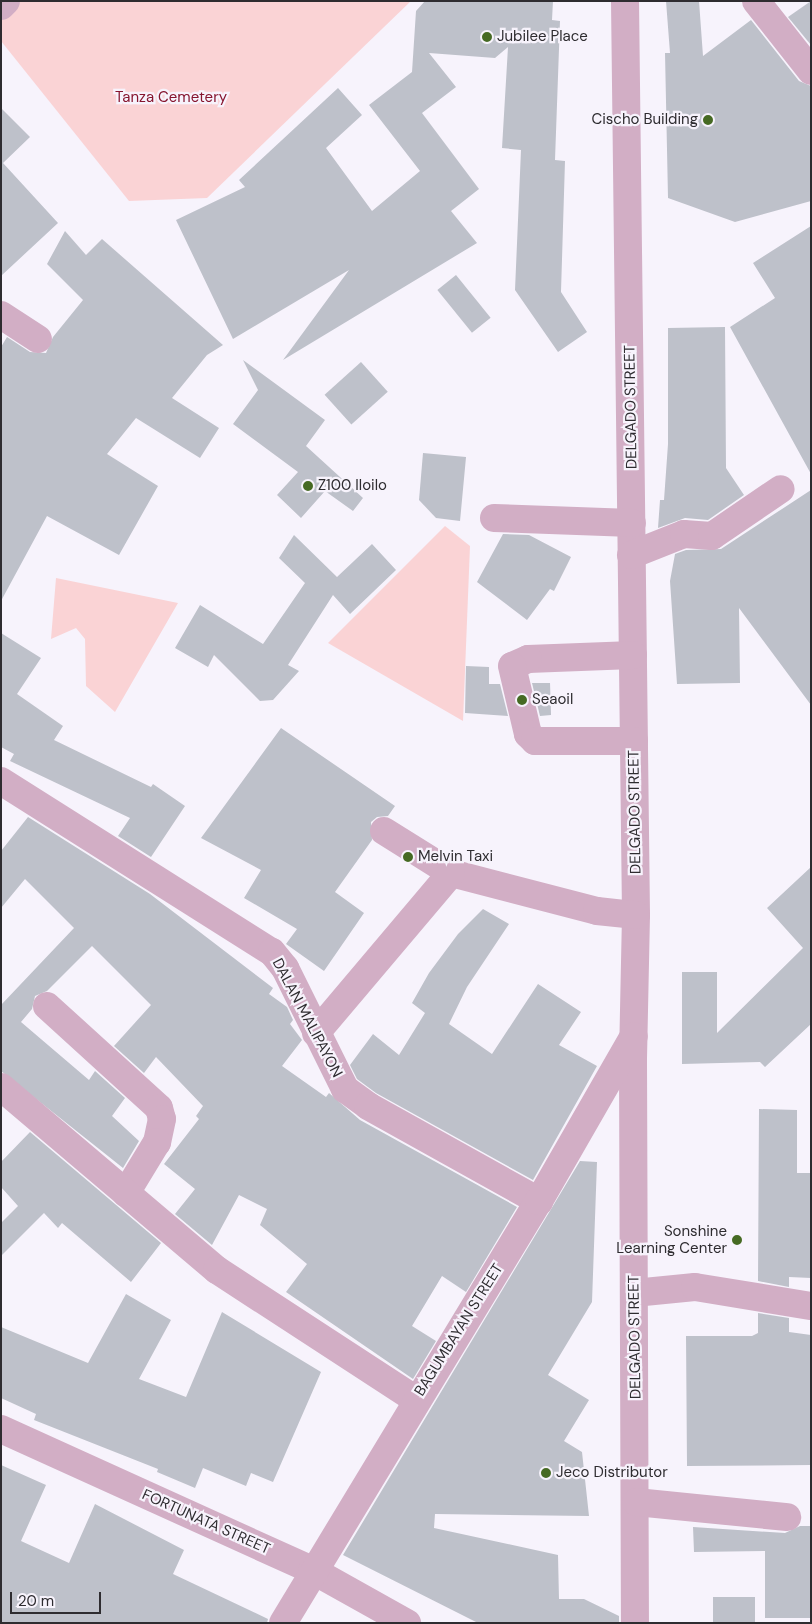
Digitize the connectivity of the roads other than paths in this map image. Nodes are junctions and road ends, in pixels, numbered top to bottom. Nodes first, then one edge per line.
1 (6, 1) edge
2 (625, 1) edge
3 (756, 1) edge
4 (1, 6) edge
5 (811, 70) edge
6 (1, 314) edge
7 (38, 339) dead end
8 (782, 489) dead end
9 (494, 518) dead end
10 (632, 522) junction
11 (631, 555) junction
12 (633, 654) junction
13 (634, 741) junction
14 (1, 781) edge
15 (384, 831) dead end
16 (451, 873) junction
17 (636, 915) junction
18 (48, 1006) dead end
19 (316, 1033) junction
20 (634, 1036) junction
21 (1, 1087) edge
22 (126, 1193) junction
23 (539, 1201) junction
24 (634, 1293) junction
25 (811, 1306) edge
26 (415, 1399) junction
27 (1, 1429) edge
28 (636, 1502) junction
29 (787, 1517) dead end
30 (312, 1570) junction
31 (282, 1623) edge
32 (407, 1623) edge
33 (635, 1623) edge

1 - 4 street
2 - 10 street, DELGADO STREET
3 - 5 street
6 - 7 street
8 - 11 street
9 - 10 street
10 - 11 street, DELGADO STREET
11 - 12 street, DELGADO STREET
12 - 13 street, DELGADO STREET
12 - 13 street
13 - 17 street, DELGADO STREET
14 - 19 street, DALAN MALIPAYON
15 - 16 street
16 - 17 street
16 - 19 street
17 - 20 street, DELGADO STREET
18 - 22 street
19 - 23 street, DALAN MALIPAYON
20 - 23 street, BAGUMBAYAN STREET
20 - 24 street, DELGADO STREET
21 - 22 street
22 - 26 street
23 - 26 street, BAGUMBAYAN STREET
24 - 25 street
24 - 28 street, DELGADO STREET
26 - 30 street, BAGUMBAYAN STREET
27 - 30 street, FORTUNATA STREET
28 - 29 street
28 - 33 street, DELGADO STREET
30 - 31 street, BAGUMBAYAN STREET
30 - 32 street, FORTUNATA STREET

